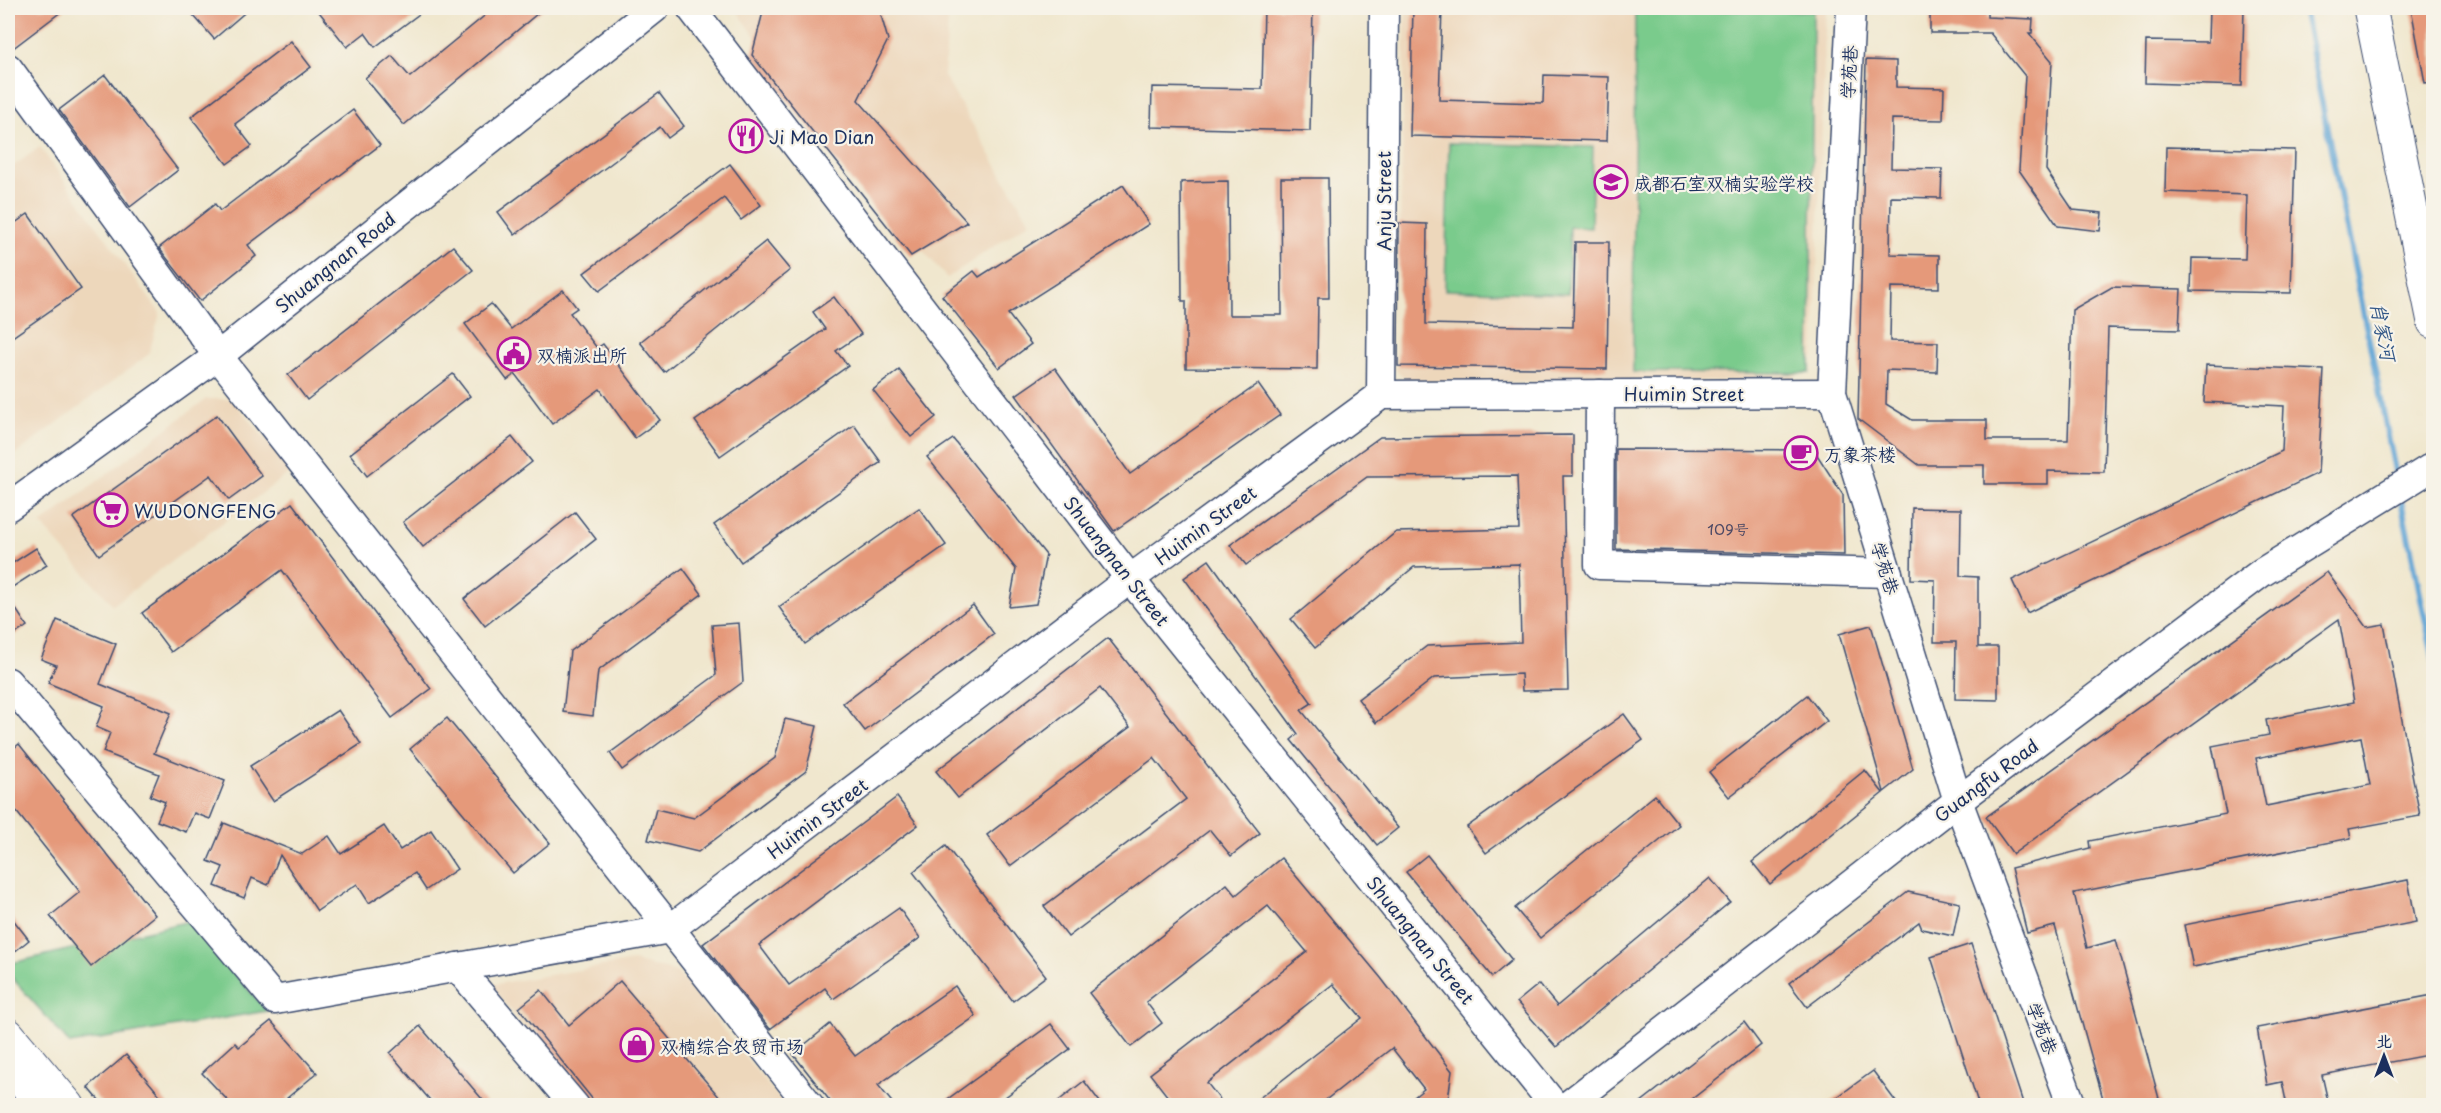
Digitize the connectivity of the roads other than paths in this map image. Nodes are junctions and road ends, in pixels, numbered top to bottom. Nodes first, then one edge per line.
1 (655, 8) edge
2 (692, 8) edge
3 (1384, 8) edge
4 (1851, 8) edge
5 (2370, 8) edge
6 (8, 68) edge
7 (2433, 322) edge
8 (218, 356) junction
9 (1832, 393) junction
10 (1600, 394) junction
11 (1381, 395) junction
12 (2426, 470) edge
13 (8, 507) edge
14 (1888, 573) junction
15 (1130, 579) junction
16 (8, 682) edge
17 (1958, 801) junction
18 (670, 929) junction
19 (457, 967) junction
20 (8, 1035) edge
21 (8, 1063) edge
22 (43, 1106) edge
23 (68, 1106) edge
24 (575, 1106) edge
25 (810, 1106) edge
26 (1555, 1106) edge
27 (1566, 1106) edge
28 (2072, 1106) edge

1 - 8 street, Shuangnan Road
2 - 15 street, Shuangnan Street
3 - 11 street, Anju Street
4 - 9 street, 学苑巷
5 - 7 main road
6 - 8 street
8 - 13 street, Shuangnan Road
8 - 18 street
9 - 10 street, Huimin Street
9 - 14 street, 学苑巷
10 - 11 street, Huimin Street
10 - 14 street
11 - 15 street, Huimin Street
12 - 17 street, Guangfu Road
14 - 17 street, 学苑巷
15 - 18 street, Huimin Street
15 - 26 street, Shuangnan Street
16 - 19 street
17 - 27 street, Guangfu Road
17 - 28 street, 学苑巷
18 - 19 street
18 - 25 street
19 - 24 street
20 - 23 main road
21 - 22 main road

